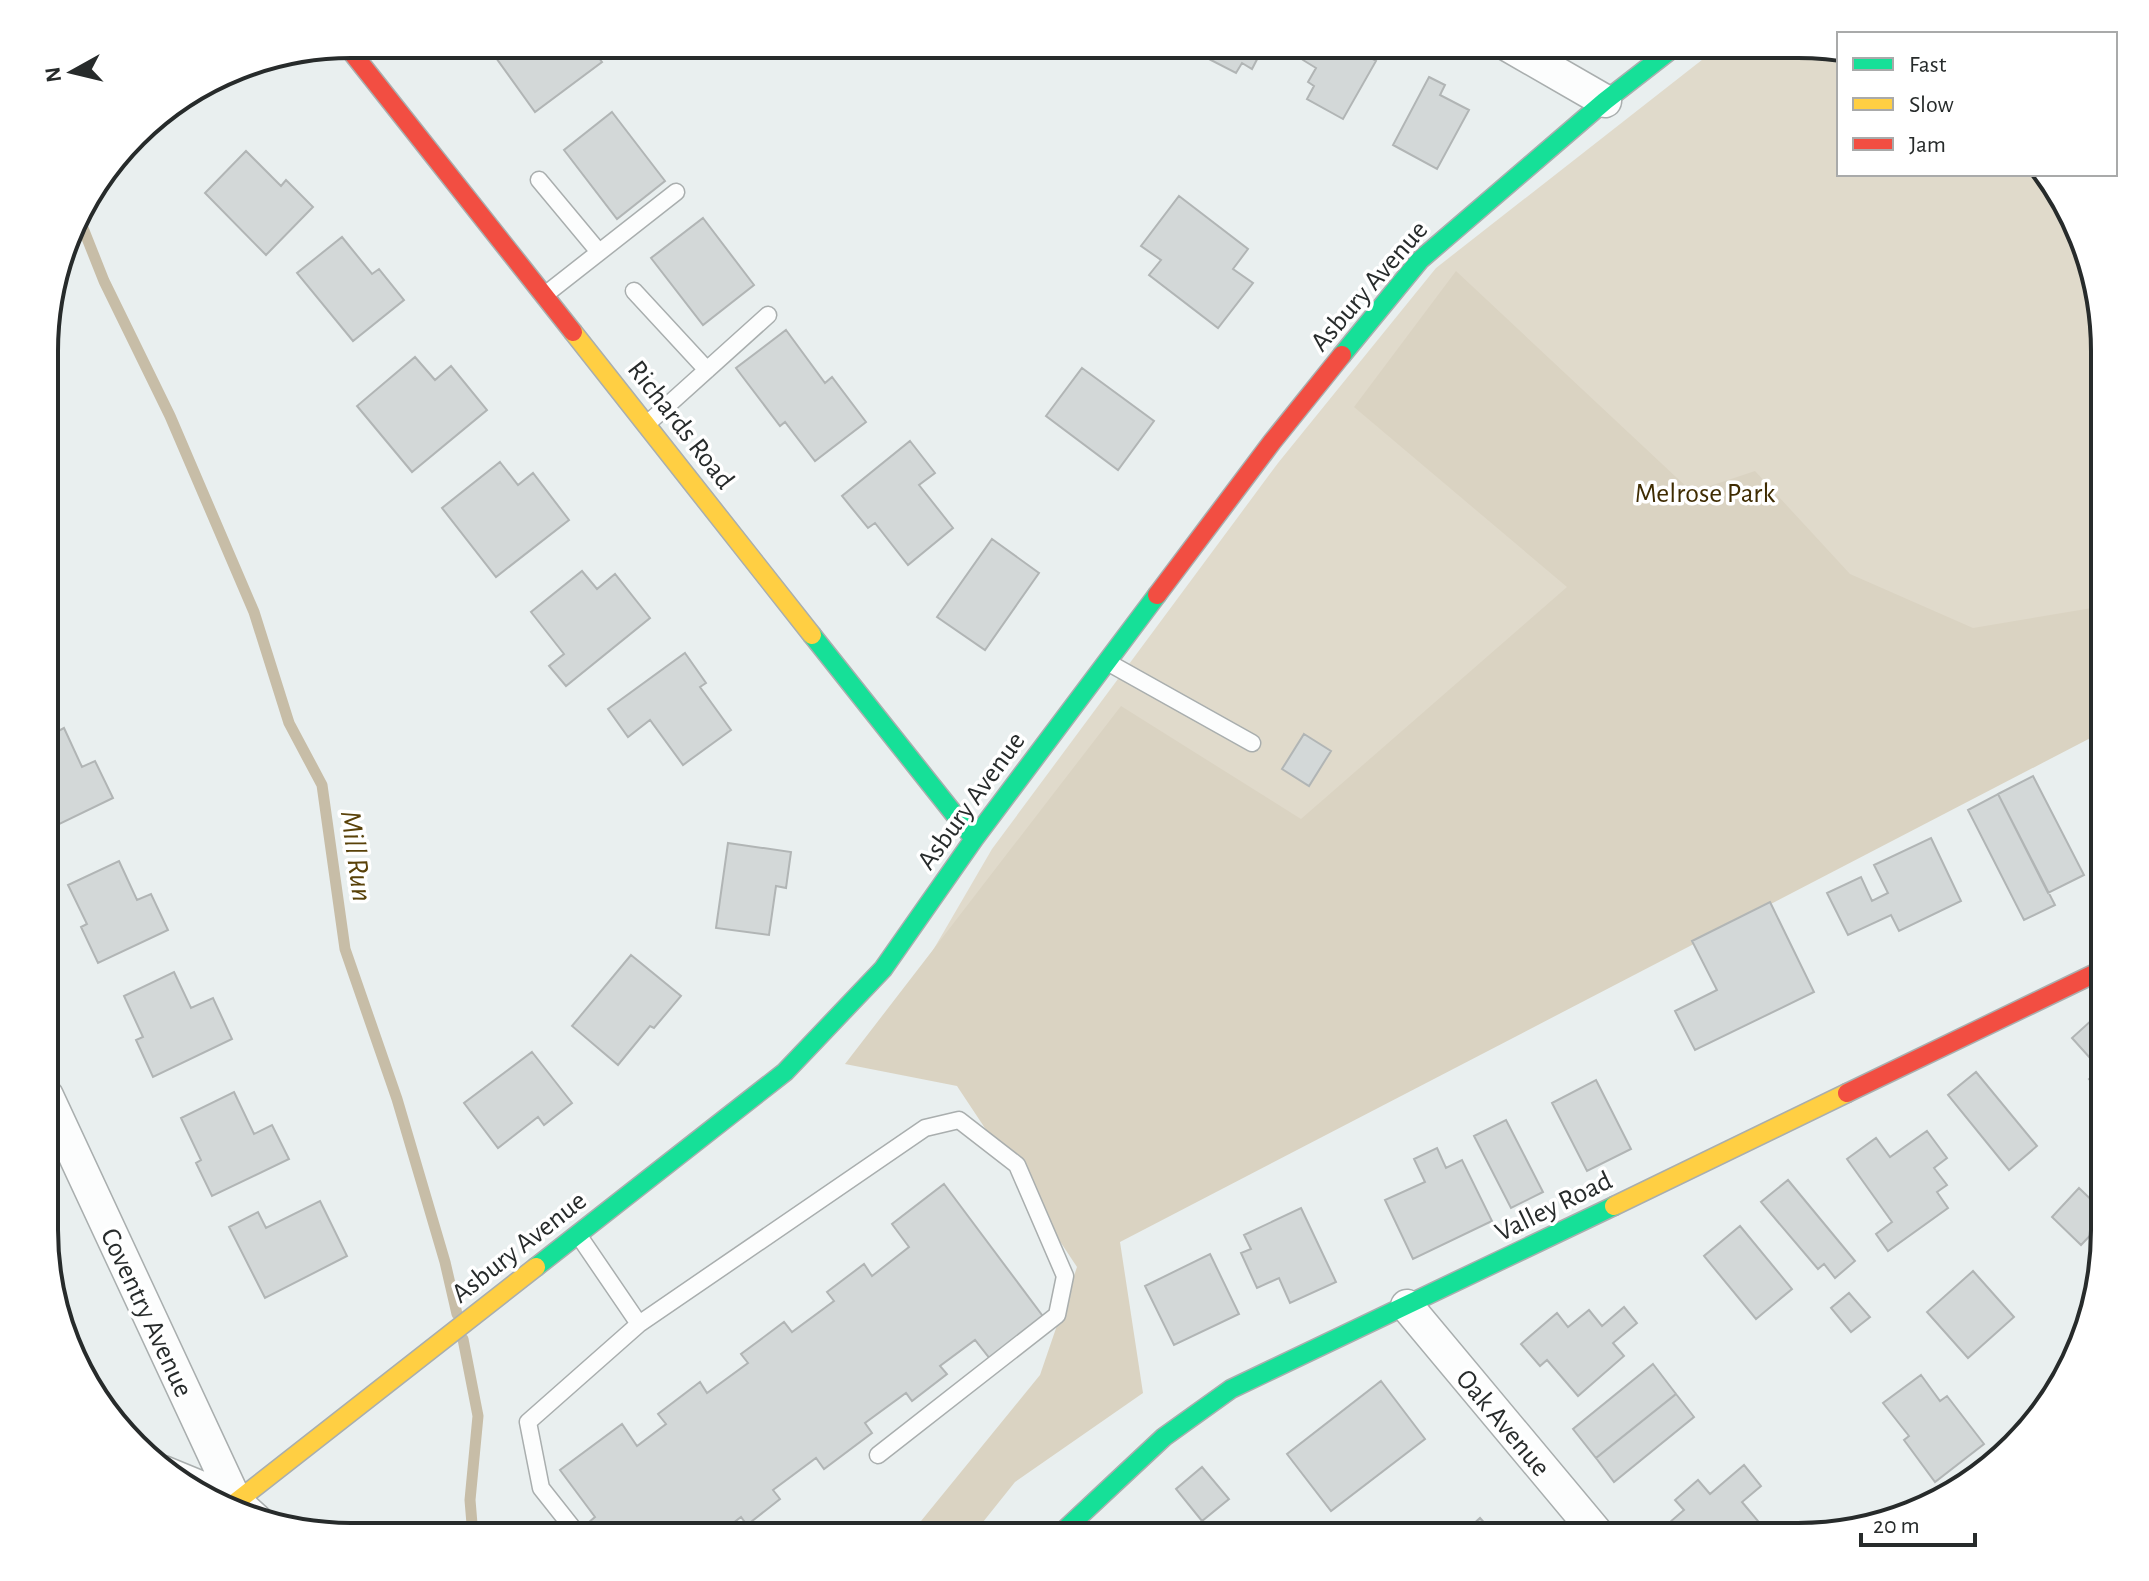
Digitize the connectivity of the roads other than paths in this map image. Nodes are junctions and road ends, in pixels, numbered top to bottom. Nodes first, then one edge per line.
1 (356, 58) edge
2 (1530, 58) edge
3 (1660, 58) edge
4 (1605, 101) junction
5 (539, 180) dead end
6 (676, 192) dead end
7 (599, 252) junction
8 (634, 291) dead end
9 (544, 295) junction
10 (768, 315) dead end
11 (707, 370) junction
12 (647, 424) junction
13 (1108, 662) junction
14 (1252, 743) dead end
15 (974, 839) junction
16 (2091, 975) edge
17 (58, 1119) edge
18 (578, 1234) junction
19 (1407, 1306) junction
20 (639, 1324) junction
21 (878, 1455) dead end
22 (237, 1500) edge
23 (250, 1505) edge
24 (569, 1523) edge
25 (1072, 1523) edge
26 (1588, 1523) edge

1 - 9 street, Richards Road
2 - 4 street
3 - 4 street, Asbury Avenue
4 - 13 street, Asbury Avenue
5 - 7 lane
6 - 7 lane
7 - 9 lane
8 - 11 lane
9 - 12 street, Richards Road
10 - 11 lane
11 - 12 lane
12 - 15 street, Richards Road
13 - 14 lane
13 - 15 street, Asbury Avenue
15 - 18 street, Asbury Avenue
16 - 19 street, Valley Road
17 - 22 street, Coventry Avenue
18 - 20 lane
18 - 23 street, Asbury Avenue
19 - 25 street, Valley Road
19 - 26 street, Oak Avenue
20 - 21 lane
20 - 24 lane

